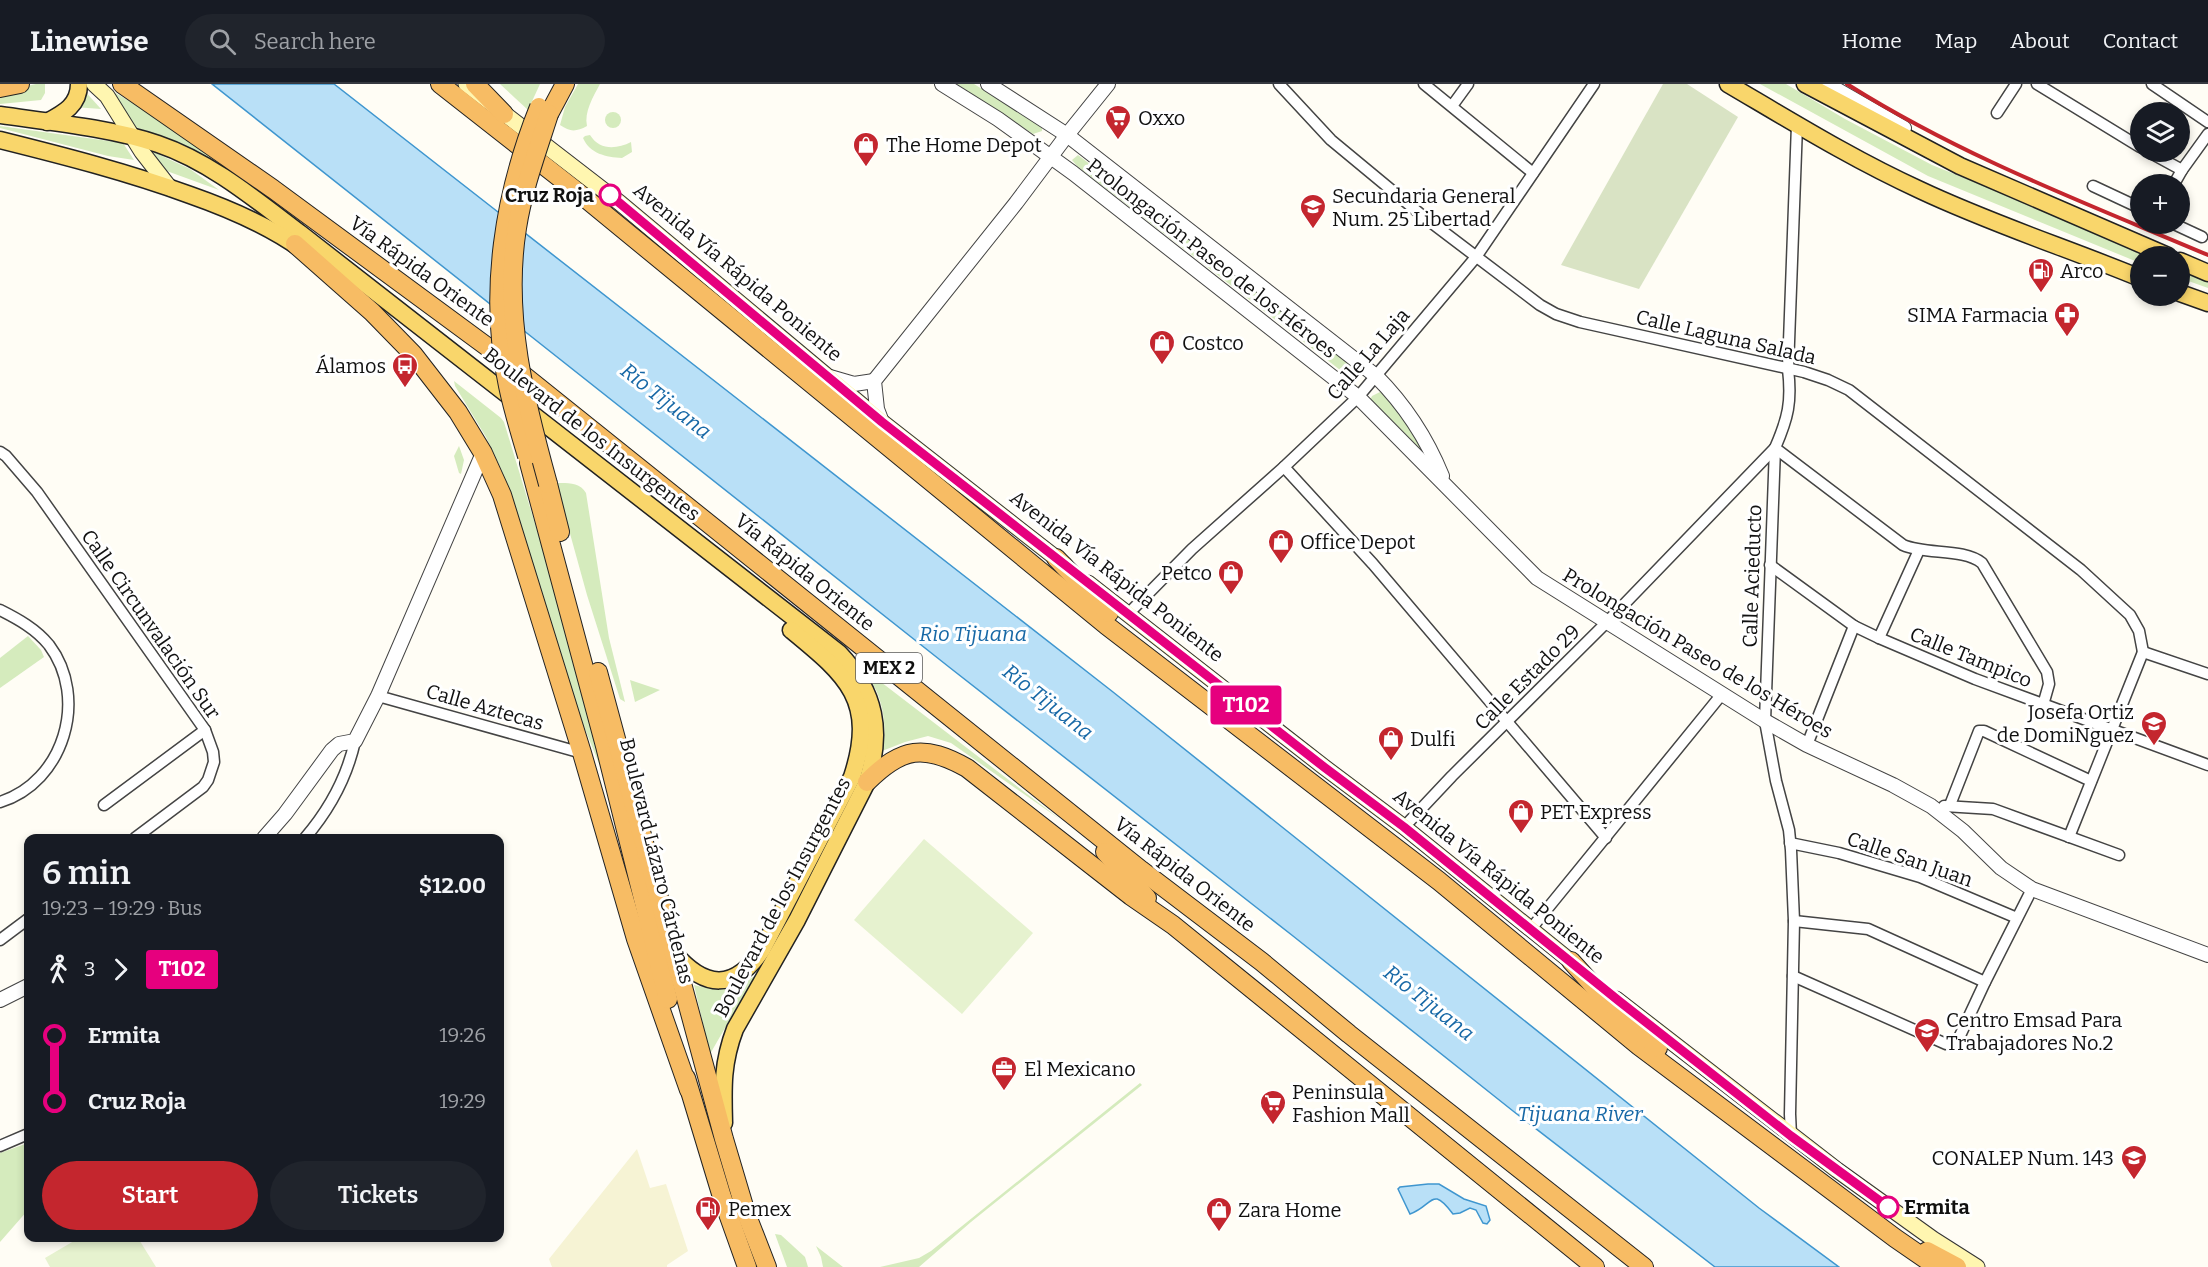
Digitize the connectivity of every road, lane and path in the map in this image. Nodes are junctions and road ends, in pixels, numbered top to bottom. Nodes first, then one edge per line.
1 (20, 84) edge
2 (80, 84) edge
3 (94, 84) edge
4 (122, 84) edge
5 (440, 84) edge
6 (466, 84) edge
7 (475, 84) edge
8 (552, 84) edge
9 (565, 84) edge
10 (942, 84) edge
11 (988, 84) edge
12 (1108, 84) edge
13 (1279, 84) edge
14 (1424, 84) edge
15 (1468, 84) edge
16 (1594, 84) edge
17 (1728, 84) edge
18 (1805, 84) edge
19 (1827, 84) edge
20 (2016, 84) edge
21 (2037, 84) edge
22 (2152, 84) edge
23 (0, 88) edge
24 (1452, 106) junction
25 (544, 110) junction
26 (1997, 113) dead end
27 (504, 114) junction
28 (0, 116) edge
29 (47, 122) junction
30 (2208, 122) edge
31 (1797, 125) junction
32 (2208, 134) edge
33 (1066, 135) junction
34 (133, 137) junction
35 (0, 140) edge
36 (2130, 141) edge
37 (1930, 150) junction
38 (1050, 157) junction
39 (2167, 162) edge
40 (2182, 170) junction
41 (1533, 173) junction
42 (2180, 174) edge
43 (2093, 186) dead end
44 (170, 188) junction
45 (2130, 203) edge
46 (2190, 231) edge
47 (2202, 237) dead end
48 (295, 244) junction
49 (2145, 246) edge
50 (1476, 257) junction
51 (2190, 265) edge
52 (2208, 273) edge
53 (2130, 274) edge
54 (2190, 296) edge
55 (2208, 303) edge
56 (1788, 369) junction
57 (827, 376) junction
58 (1376, 376) junction
59 (874, 381) junction
60 (1358, 397) junction
61 (882, 422) junction
62 (1775, 448) junction
63 (483, 453) junction
64 (2, 456) edge
65 (1284, 467) junction
66 (1443, 481) junction
67 (1919, 550) junction
68 (1056, 558) junction
69 (1770, 565) junction
70 (0, 610) edge
71 (1129, 613) junction
72 (1607, 622) junction
73 (1854, 626) junction
74 (1879, 638) junction
75 (2144, 652) junction
76 (2208, 674) edge
77 (1182, 683) junction
78 (1722, 694) junction
79 (378, 696) junction
80 (2043, 705) junction
81 (1765, 721) junction
82 (1507, 723) junction
83 (205, 730) junction
84 (2110, 730) junction
85 (355, 741) junction
86 (1807, 745) junction
87 (582, 753) junction
88 (2208, 765) edge
89 (2091, 781) junction
90 (867, 782) junction
91 (0, 802) edge
92 (1950, 805) junction
93 (104, 806) dead end
94 (1931, 806) junction
95 (1063, 807) junction
96 (1404, 827) junction
97 (140, 834) edge
98 (268, 834) edge
99 (308, 834) edge
100 (2069, 837) junction
101 (1606, 838) junction
102 (1790, 843) junction
103 (2119, 855) dead end
104 (2032, 889) junction
105 (783, 907) junction
106 (2017, 918) junction
107 (797, 920) junction
108 (1794, 921) junction
109 (24, 922) edge
110 (1173, 925) junction
111 (1530, 930) junction
112 (0, 940) edge
113 (674, 953) junction
114 (2208, 955) edge
115 (1571, 961) junction
116 (1793, 976) junction
117 (1984, 982) junction
118 (24, 988) edge
119 (0, 1000) edge
120 (689, 1090) junction
121 (1706, 1096) junction
122 (24, 1136) edge
123 (1791, 1136) junction
124 (724, 1139) junction
125 (0, 1146) edge
126 (726, 1207) junction
127 (1895, 1238) junction
128 (739, 1267) edge
129 (747, 1267) edge
130 (769, 1267) edge
131 (1595, 1267) edge
132 (1644, 1267) edge
133 (1937, 1267) edge
134 (1957, 1267) edge
135 (1977, 1267) edge

1 - 23 highway
2 - 29 main road
3 - 34 main road
4 - 95 highway, Vía Rápida Oriente / MEX 2
5 - 77 highway, Avenida Vía Rápida Poniente
6 - 27 main road, Avenida Vía Rápida Poniente
7 - 27 highway
8 - 25 highway
9 - 25 highway
10 - 38 street, Prolongación Paseo de los Héroes
11 - 33 street, Prolongación Paseo de los Héroes
12 - 33 street
13 - 50 street, Calle Laguna Salada
14 - 24 street
15 - 24 street
16 - 41 street, Calle La Laja
17 - 31 main road
18 - 37 main road
19 - 37 street
20 - 26 street
21 - 36 street
22 - 30 street
24 - 41 street
25 - 113 highway, Boulevard Lázaro Cárdenas, bridge
25 - 120 highway, Boulevard Lázaro Cárdenas, bridge
27 - 57 main road, Avenida Vía Rápida Poniente
28 - 29 main road, Boulevard de los Insurgentes
29 - 34 main road, Boulevard de los Insurgentes
31 - 53 main road
31 - 56 street, Calle Acieducto
32 - 40 street
33 - 38 street
33 - 58 street, Prolongación Paseo de los Héroes
34 - 44 main road
34 - 90 main road, Boulevard de los Insurgentes
35 - 44 main road, Boulevard de los Insurgentes
37 - 49 main road
38 - 59 street
38 - 60 street, Prolongación Paseo de los Héroes
39 - 40 street
40 - 42 street
41 - 50 street, Calle La Laja
43 - 45 street
44 - 48 main road, Boulevard de los Insurgentes
46 - 47 street
48 - 63 highway
48 - 105 main road, Boulevard de los Insurgentes
50 - 56 street, Calle Laguna Salada
50 - 58 street, Calle La Laja
51 - 52 main road
54 - 55 main road
56 - 62 street, Calle Acieducto
56 - 75 street, Calle Laguna Salada
57 - 59 street
57 - 61 main road, Avenida Vía Rápida Poniente
58 - 60 street, Calle La Laja
58 - 66 street, Prolongación Paseo de los Héroes
59 - 61 street
60 - 65 street, Calle La Laja
60 - 66 street, Prolongación Paseo de los Héroes
61 - 68 main road, Avenida Vía Rápida Poniente
62 - 67 street
62 - 69 street, Calle Acieducto
62 - 72 street, Calle Estado 29
63 - 79 street
63 - 87 highway
64 - 83 street, Calle Circunvalación Sur
65 - 71 street, Calle La Laja
65 - 82 street
66 - 72 street, Prolongación Paseo de los Héroes
67 - 74 street
67 - 80 street
68 - 71 main road, Avenida Vía Rápida Poniente
68 - 77 highway
69 - 73 street, Calle Tampico
69 - 81 street, Calle Acieducto
70 - 91 street
71 - 96 main road, Avenida Vía Rápida Poniente
72 - 78 street, Prolongación Paseo de los Héroes
72 - 82 street, Calle Estado 29
73 - 74 street, Calle Tampico
73 - 86 street
74 - 80 street, Calle Tampico
75 - 76 street
75 - 84 street
77 - 121 highway, Avenida Vía Rápida Poniente
78 - 81 street, Prolongación Paseo de los Héroes
78 - 101 street
79 - 85 street
79 - 87 street, Calle Aztecas
80 - 84 street, Calle Tampico
81 - 86 street, Prolongación Paseo de los Héroes
81 - 102 street, Calle Acieducto
82 - 96 street, Calle Estado 29
82 - 101 street
83 - 93 street
83 - 97 street, Calle Circunvalación Sur
84 - 88 street, Calle Tampico
84 - 89 street
85 - 98 street
85 - 99 street
86 - 94 street, Prolongación Paseo de los Héroes
87 - 120 highway
89 - 92 street
89 - 100 street
90 - 107 main road, Boulevard de los Insurgentes
90 - 110 highway
92 - 94 street
92 - 100 street
94 - 104 street, Prolongación Paseo de los Héroes
95 - 110 highway
95 - 132 highway, Vía Rápida Oriente / MEX 2
96 - 111 main road, Avenida Vía Rápida Poniente
100 - 103 street
101 - 111 street
102 - 106 street, Calle San Juan
102 - 108 street, Calle Acieducto
104 - 106 street
104 - 114 street, Prolongación Paseo de los Héroes
105 - 107 main road
105 - 113 main road, Boulevard de los Insurgentes
106 - 117 street
107 - 124 main road, Boulevard de los Insurgentes
108 - 116 street, Calle Acieducto
108 - 117 street
109 - 112 street
110 - 131 highway
111 - 115 main road, Avenida Vía Rápida Poniente
113 - 124 highway, Boulevard Lázaro Cárdenas
115 - 121 highway
115 - 123 main road, Avenida Vía Rápida Poniente
116 - 117 street
116 - 123 street, Calle Acieducto
118 - 119 street
120 - 126 highway, Boulevard Lázaro Cárdenas
121 - 127 highway, Avenida Vía Rápida Poniente
122 - 125 street
123 - 135 main road, Avenida Vía Rápida Poniente
124 - 130 highway, Boulevard Lázaro Cárdenas
126 - 128 highway
126 - 129 highway, Boulevard Lázaro Cárdenas
127 - 133 highway, Avenida Vía Rápida Poniente
127 - 134 highway

